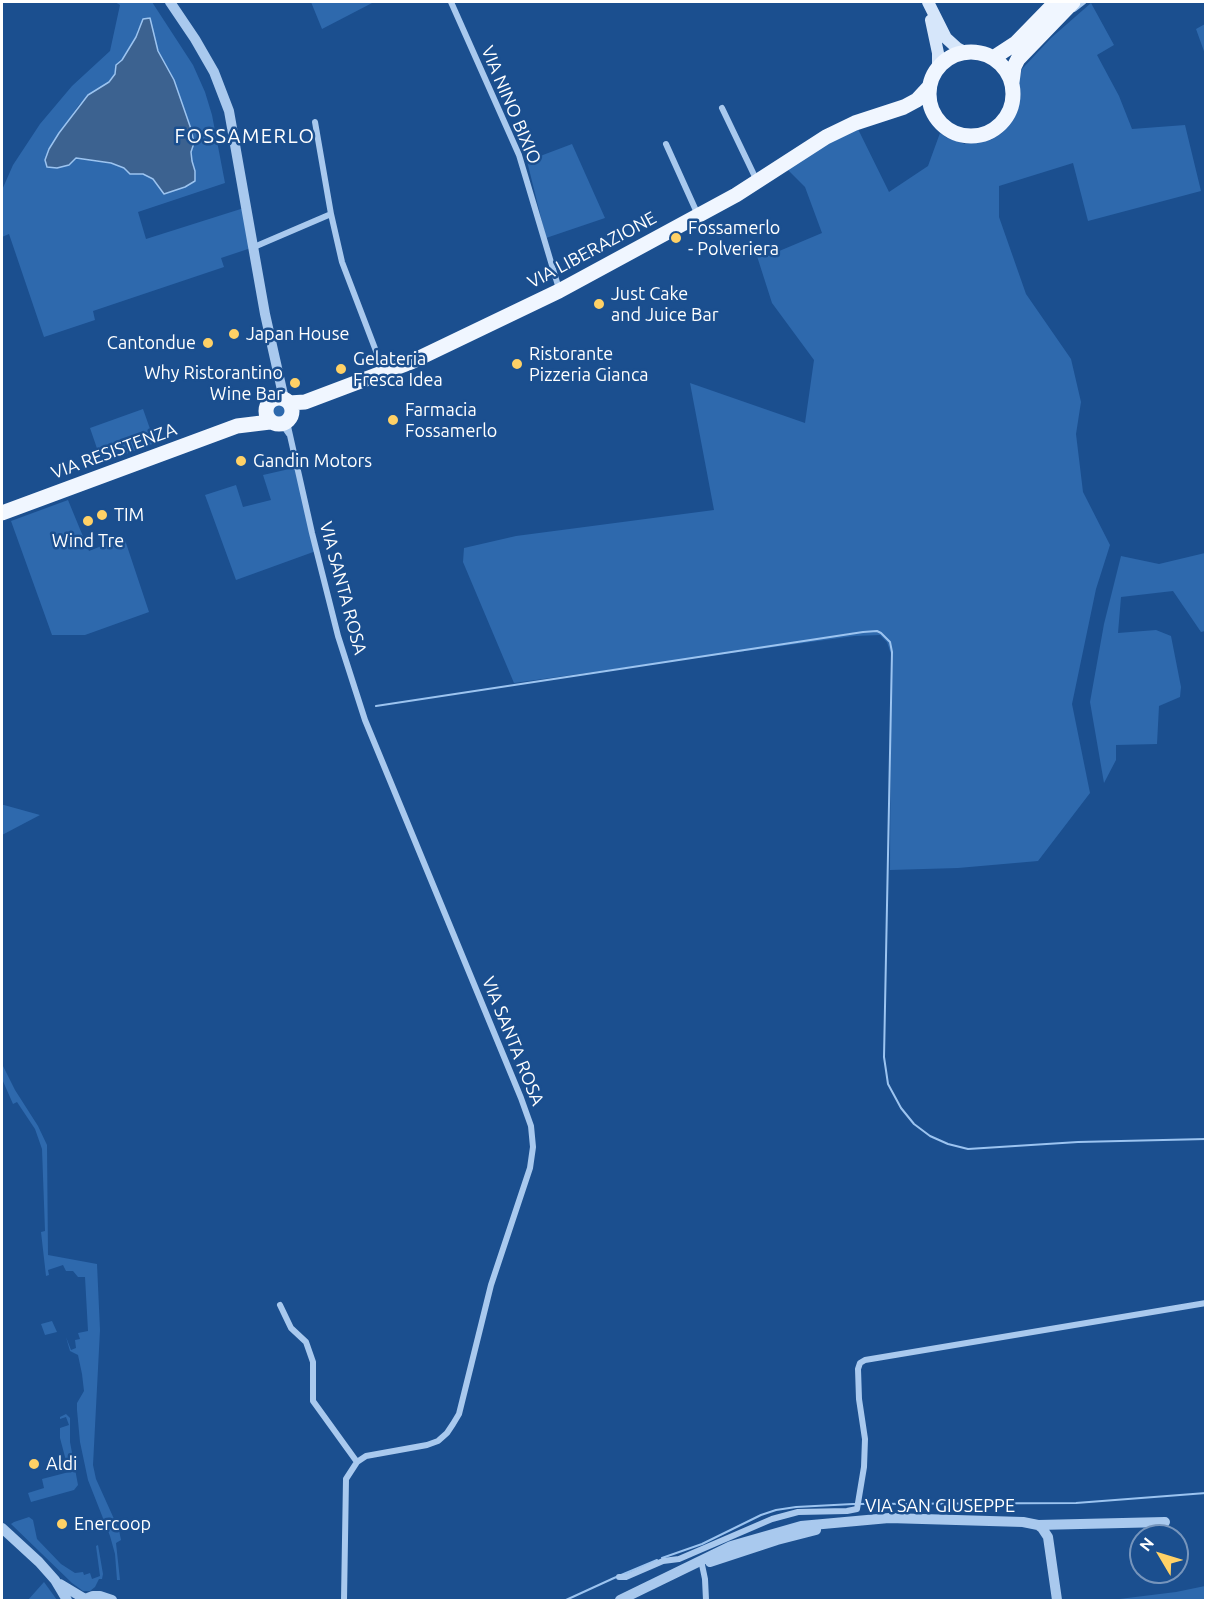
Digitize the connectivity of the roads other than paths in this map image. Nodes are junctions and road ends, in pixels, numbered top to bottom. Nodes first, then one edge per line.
1 (170, 2) edge
2 (451, 2) edge
3 (927, 2) edge
4 (1056, 2) edge
5 (1073, 2) edge
6 (1083, 2) edge
7 (1049, 26) junction
8 (972, 52) junction
9 (993, 58) junction
10 (938, 68) junction
11 (1012, 82) junction
12 (929, 87) junction
13 (722, 108) dead end
14 (886, 113) junction
15 (935, 117) junction
16 (315, 122) dead end
17 (666, 144) dead end
18 (757, 182) junction
19 (331, 214) junction
20 (698, 215) junction
21 (254, 247) junction
22 (559, 291) junction
23 (385, 373) junction
24 (283, 408) junction
25 (2, 513) edge
26 (1206, 1303) edge
27 (280, 1305) dead end
28 (357, 1462) junction
29 (772, 1519) junction
30 (1165, 1522) dead end
31 (1038, 1525) junction
32 (2, 1528) edge
33 (776, 1536) junction
34 (702, 1562) junction
35 (619, 1577) dead end
36 (55, 1580) junction
37 (67, 1600) edge
38 (84, 1600) edge
39 (112, 1600) edge
40 (344, 1600) edge
41 (620, 1600) edge
42 (706, 1600) edge
43 (1057, 1600) edge

1 - 21 street
2 - 22 street, VIA NINO BIXIO
3 - 8 main road
3 - 10 main road
4 - 9 main road
5 - 7 main road
6 - 7 street
7 - 11 main road
8 - 9 main road
8 - 10 main road
9 - 11 main road
10 - 12 main road
11 - 15 main road
12 - 14 main road, VIA LIBERAZIONE
12 - 15 main road
13 - 18 street
14 - 15 main road, VIA LIBERAZIONE
14 - 18 main road, VIA LIBERAZIONE
16 - 19 street
17 - 20 street
18 - 20 main road, VIA LIBERAZIONE
19 - 21 street
19 - 23 street
20 - 22 main road, VIA LIBERAZIONE
21 - 24 street
22 - 23 main road, VIA LIBERAZIONE
23 - 24 main road, VIA LIBERAZIONE
24 - 25 main road, VIA RESISTENZA
24 - 28 street, VIA SANTA ROSA
26 - 29 street
27 - 28 street
28 - 40 street
29 - 33 street
29 - 35 street
30 - 31 street, VIA SAN GIUSEPPE
31 - 33 street, VIA SAN GIUSEPPE
31 - 43 street
32 - 36 street
33 - 34 street, VIA SAN GIUSEPPE
34 - 41 street, VIA SAN GIUSEPPE
34 - 42 street
36 - 37 street
36 - 38 street
38 - 39 street

